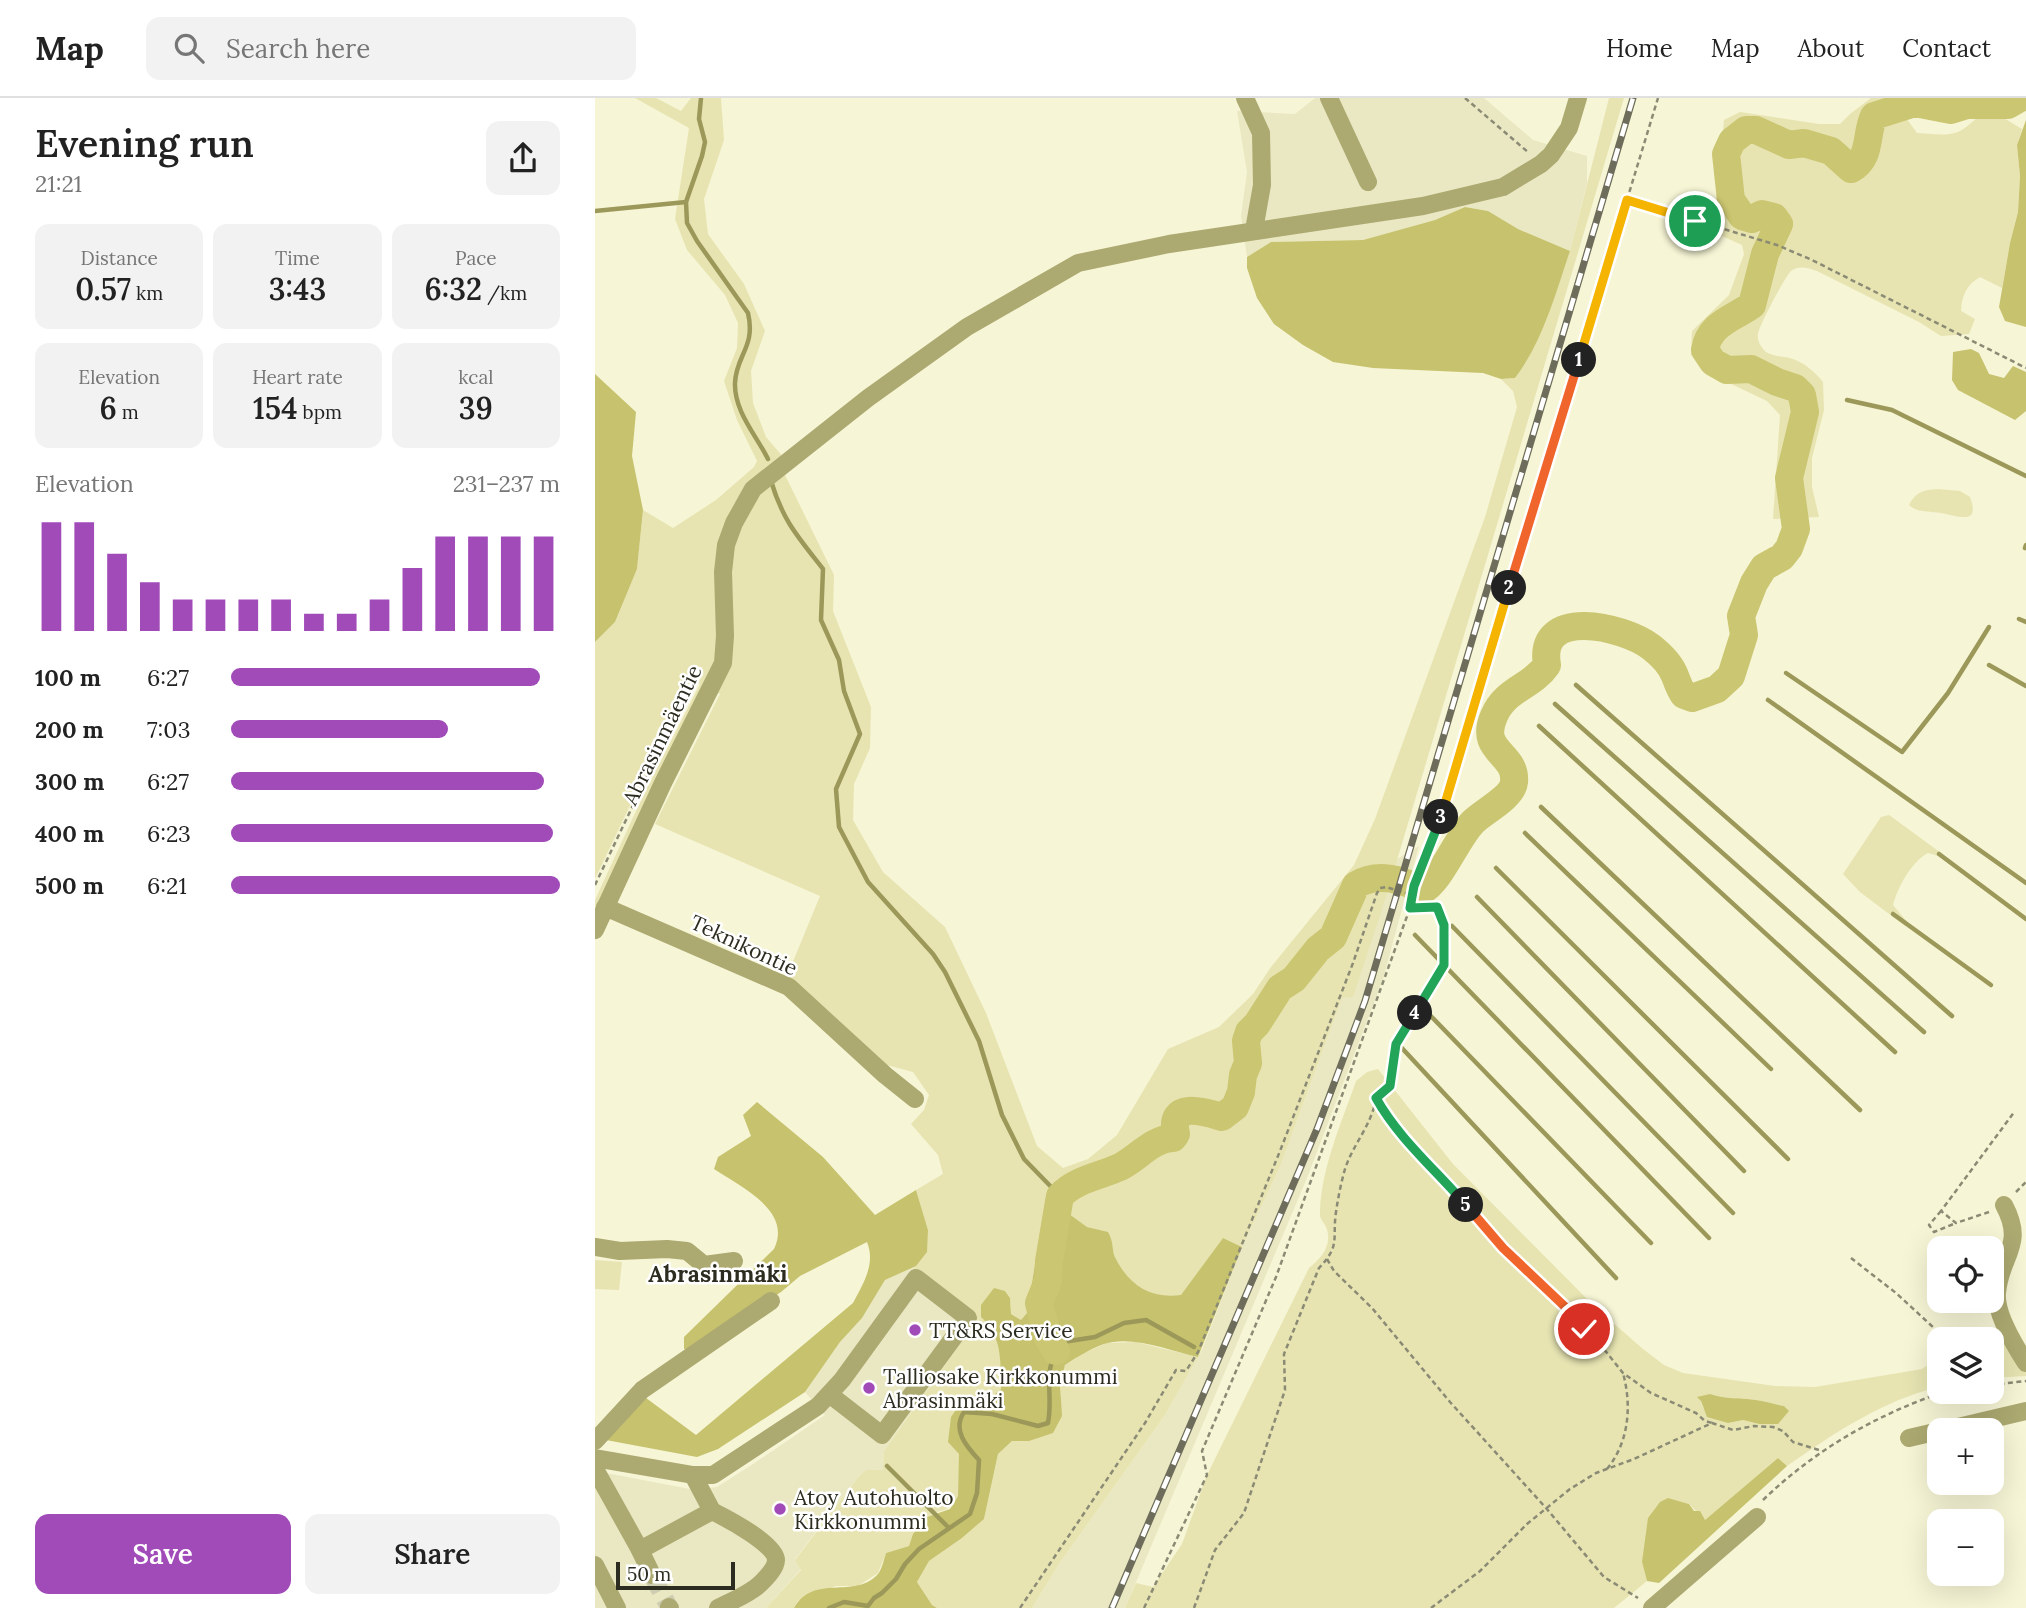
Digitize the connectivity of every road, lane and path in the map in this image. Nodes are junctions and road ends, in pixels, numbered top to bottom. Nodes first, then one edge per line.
1 (1245, 98) edge
2 (1329, 98) edge
3 (1465, 98) edge
4 (1578, 98) edge
5 (1658, 98) edge
6 (1541, 163) junction
7 (1368, 182) dead end
8 (1627, 200) junction
9 (1254, 230) junction
10 (2026, 368) edge
11 (1412, 895) junction
12 (605, 906) junction
13 (1410, 908) junction
14 (595, 929) edge
15 (1376, 1098) junction
16 (915, 1100) dead end
17 (2015, 1111) dead end
18 (2026, 1182) edge
19 (2004, 1205) junction
20 (1941, 1211) junction
21 (1956, 1223) junction
22 (595, 1247) edge
23 (1851, 1258) dead end
24 (1327, 1259) junction
25 (734, 1261) dead end
26 (771, 1301) dead end
27 (1933, 1327) edge
28 (2026, 1363) edge
29 (1623, 1373) junction
30 (2026, 1381) edge
31 (2004, 1384) edge
32 (1927, 1398) edge
33 (824, 1400) junction
34 (2026, 1411) edge
35 (1996, 1418) edge
36 (1712, 1423) junction
37 (597, 1431) edge
38 (1927, 1434) edge
39 (1909, 1438) dead end
40 (1822, 1451) junction
41 (595, 1458) edge
42 (595, 1469) edge
43 (1607, 1469) junction
44 (693, 1475) junction
45 (1546, 1508) junction
46 (712, 1511) junction
47 (1757, 1511) joint
48 (640, 1550) junction
49 (595, 1565) edge
50 (652, 1575) tunnel mouth
51 (1647, 1607) edge
52 (617, 1608) edge
53 (718, 1608) edge
54 (1020, 1608) edge
55 (1144, 1608) edge
56 (1194, 1608) edge
57 (1431, 1608) edge

1 - 9 street
2 - 7 street
3 - 6 path
4 - 6 street, Abrasinmäentie
5 - 8 path
6 - 9 street, Abrasinmäentie
8 - 10 path
8 - 11 path
9 - 12 street, Abrasinmäentie
11 - 13 path
11 - 54 path
12 - 14 street, Abrasinmäentie
12 - 16 street, Teknikontie
13 - 15 path
13 - 55 path
15 - 24 path
15 - 29 path
17 - 20 path
18 - 19 path
19 - 21 path
19 - 28 street
20 - 21 path
20 - 21 path
22 - 25 street
23 - 27 path
24 - 45 path
24 - 56 path
26 - 37 street
29 - 36 path
29 - 43 path
30 - 31 path
32 - 40 path
33 - 33 street
33 - 44 street
34 - 35 street
36 - 40 path
36 - 43 path
38 - 39 street
40 - 47 path
41 - 44 street
42 - 48 street
43 - 45 path
44 - 46 street
45 - 51 path
45 - 57 path
46 - 48 street
46 - 53 street
47 - 51 street
48 - 50 street
49 - 52 street

